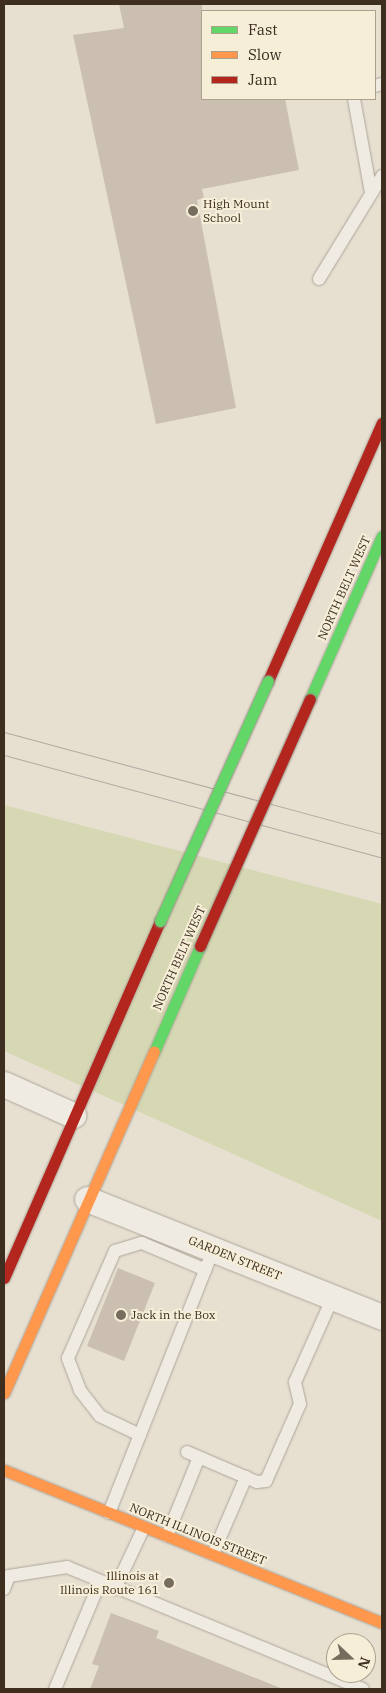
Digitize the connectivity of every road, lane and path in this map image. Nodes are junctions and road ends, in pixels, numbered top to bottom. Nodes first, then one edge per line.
1 (354, 100) edge
2 (382, 176) edge
3 (371, 194) junction
4 (318, 278) dead end
5 (382, 424) edge
6 (382, 536) edge
7 (4, 1084) edge
8 (73, 1115) junction
9 (88, 1199) junction
10 (210, 1260) junction
11 (4, 1278) edge
12 (333, 1297) junction
13 (382, 1317) edge
14 (4, 1393) edge
15 (140, 1435) junction
16 (186, 1452) dead end
17 (199, 1457) junction
18 (4, 1470) edge
19 (246, 1477) junction
20 (109, 1513) junction
21 (144, 1527) junction
22 (167, 1536) junction
23 (213, 1554) junction
24 (100, 1582) junction
25 (4, 1589) edge
26 (115, 1589) junction
27 (382, 1622) edge
28 (55, 1689) edge
29 (363, 1689) edge

1 - 3 lane
2 - 3 lane
3 - 4 lane
5 - 8 main road, bridge
6 - 9 main road, NORTH BELT WEST, bridge
7 - 8 street
8 - 11 main road
9 - 10 street, GARDEN STREET
9 - 14 main road, NORTH BELT WEST
10 - 12 street, GARDEN STREET
10 - 15 lane
10 - 15 lane
12 - 13 street, GARDEN STREET
12 - 19 lane
15 - 20 lane
16 - 17 lane
17 - 19 lane
17 - 22 lane
18 - 20 main road, NORTH ILLINOIS STREET
19 - 23 lane
20 - 21 main road, NORTH ILLINOIS STREET
21 - 22 main road, NORTH ILLINOIS STREET
21 - 26 lane
22 - 23 main road, NORTH ILLINOIS STREET
23 - 27 main road, NORTH ILLINOIS STREET
24 - 25 lane
24 - 26 lane
24 - 28 lane
26 - 29 lane

